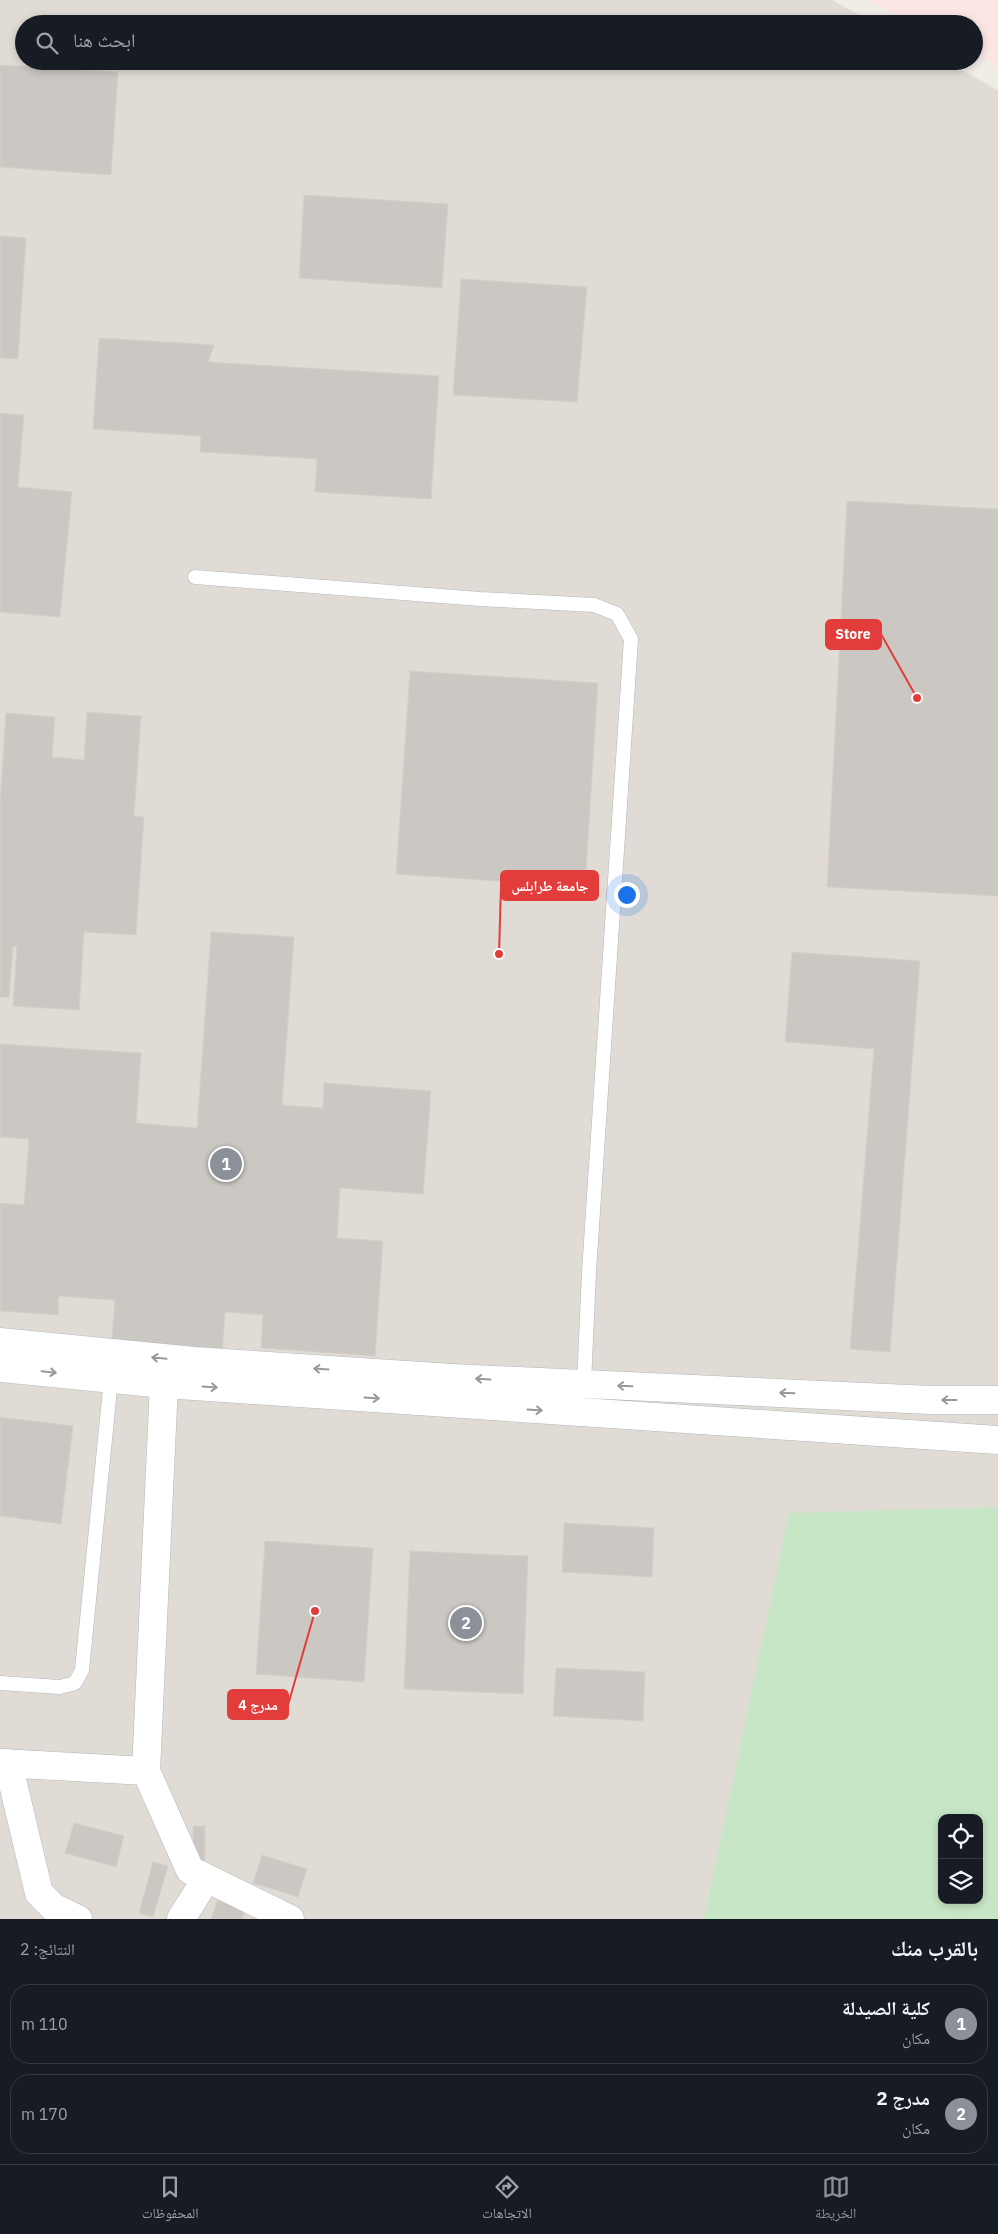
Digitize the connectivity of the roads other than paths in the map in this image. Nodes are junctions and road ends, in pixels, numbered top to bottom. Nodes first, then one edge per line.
1 (195, 577) dead end
2 (0, 1342) edge
3 (0, 1368) edge
4 (111, 1378) junction
5 (164, 1384) junction
6 (584, 1384) junction
7 (998, 1400) edge
8 (998, 1440) edge
9 (0, 1684) edge
10 (4, 1763) edge
11 (146, 1771) junction
12 (206, 1879) junction
13 (78, 1919) edge
14 (181, 1919) edge
15 (290, 1919) edge

1 - 6 lane
6 -> 2 street
3 -> 4 street
4 - 5 street
4 - 9 lane
5 -> 8 street
5 - 11 street
7 -> 6 street
10 - 11 street
10 - 13 street
11 - 12 street
12 - 14 street
12 - 15 street

